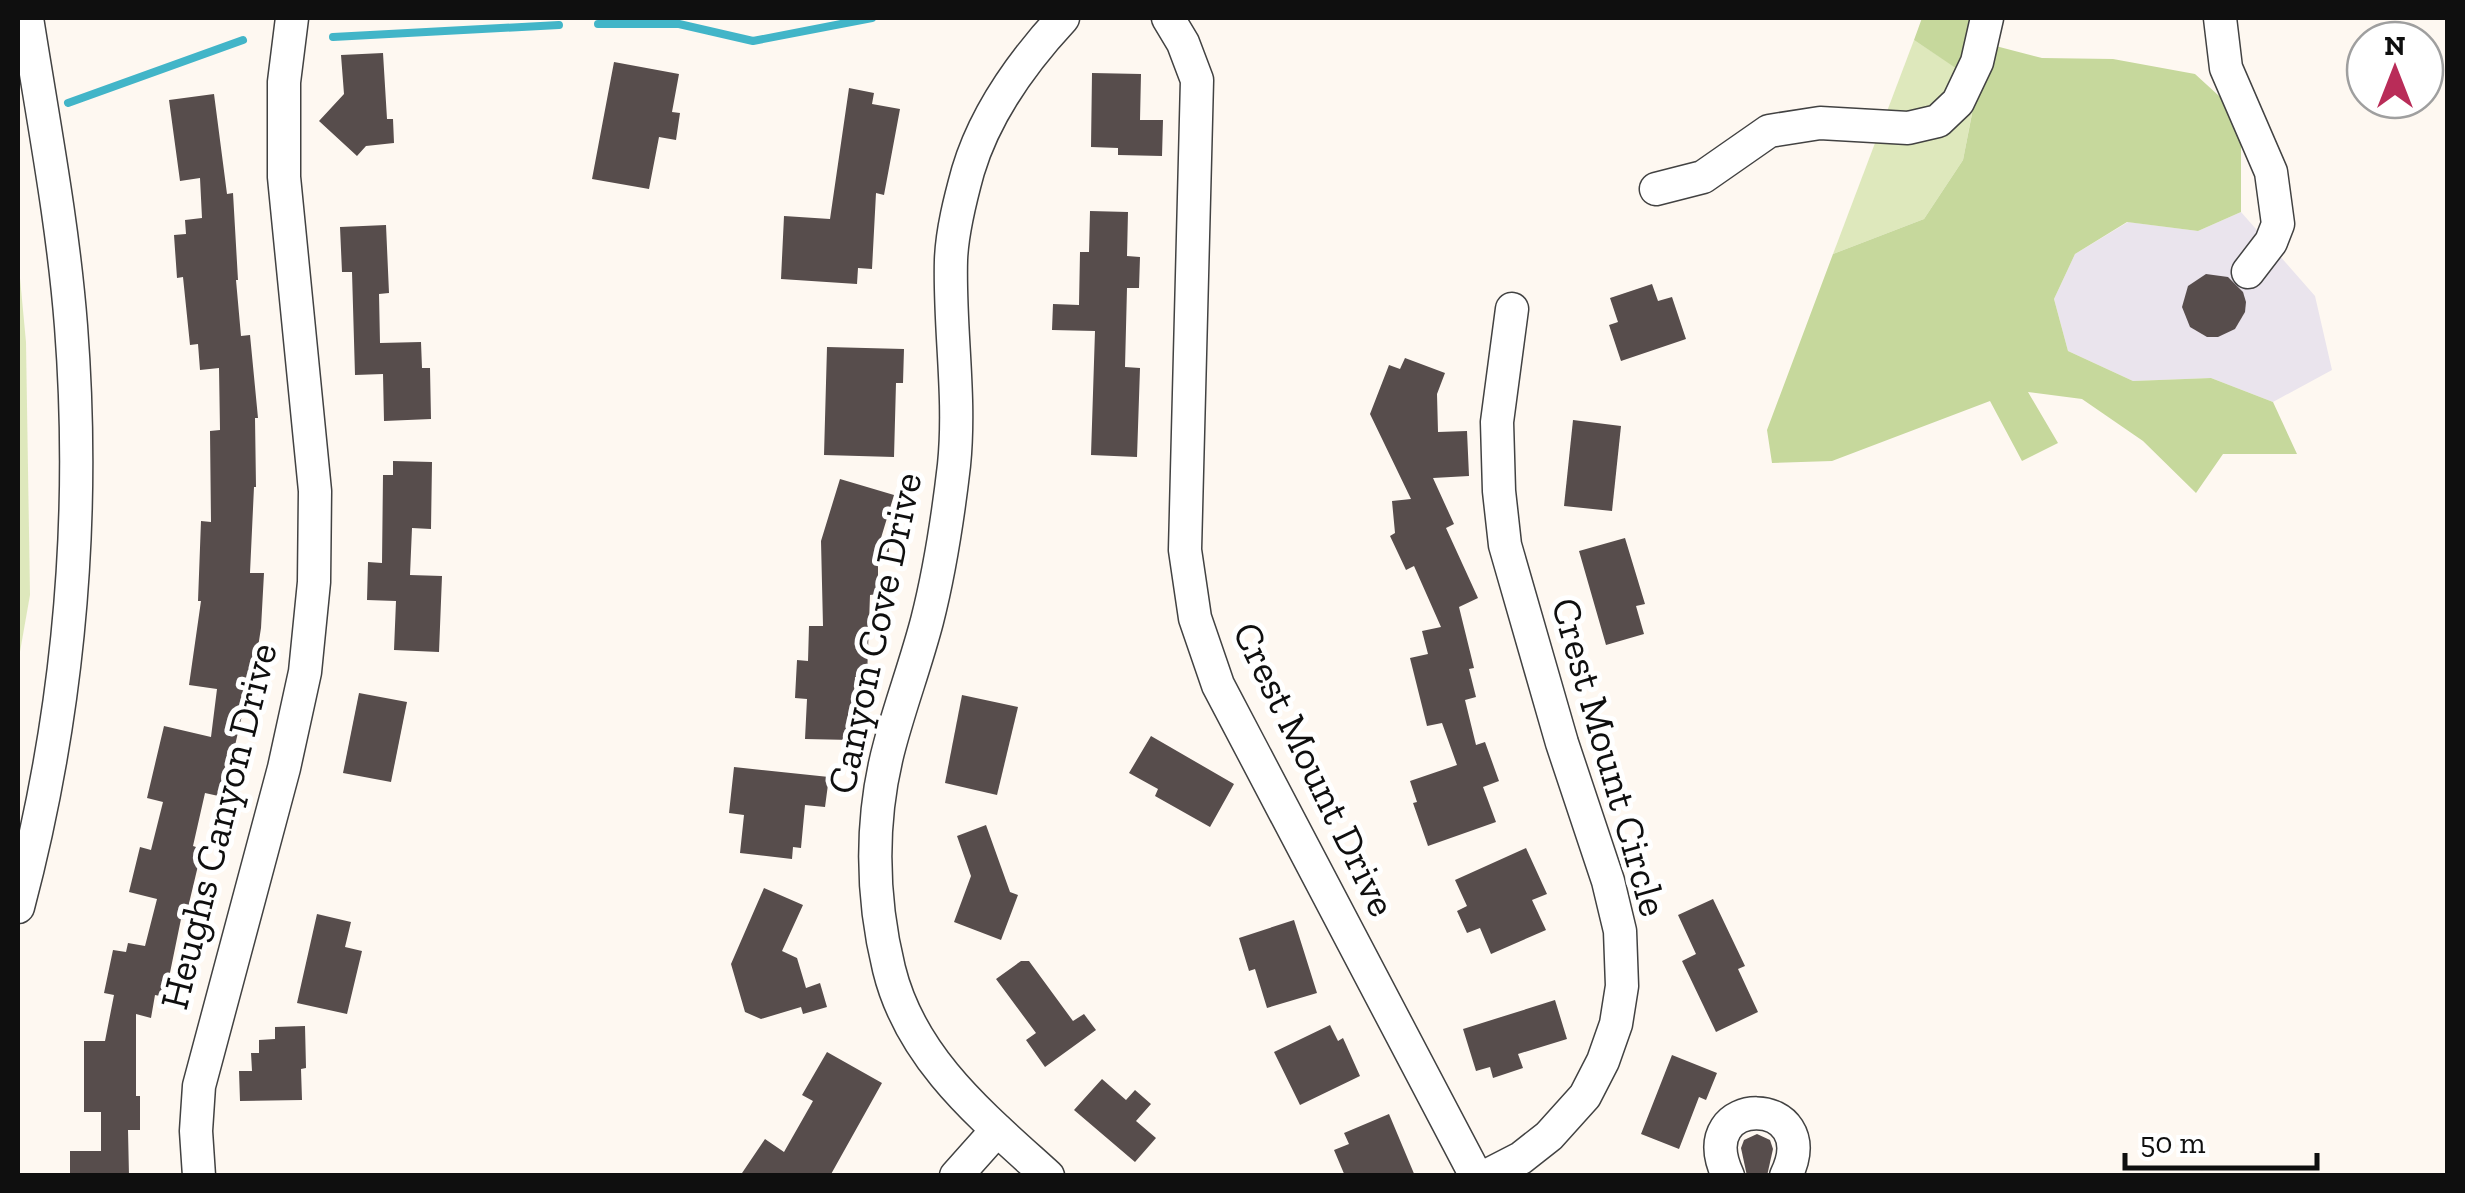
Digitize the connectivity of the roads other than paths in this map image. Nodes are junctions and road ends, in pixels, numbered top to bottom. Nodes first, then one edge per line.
1 (27, 18) edge
2 (292, 18) edge
3 (1062, 18) edge
4 (1168, 18) edge
5 (1987, 18) edge
6 (2220, 18) edge
7 (1656, 189) dead end
8 (2248, 272) dead end
9 (1512, 309) dead end
10 (18, 907) edge
11 (998, 1130) junction
12 (199, 1176) edge
13 (956, 1176) edge
14 (1048, 1176) edge
15 (1476, 1176) edge
16 (1486, 1176) edge
17 (1728, 1176) edge
18 (1786, 1176) edge

1 - 10 street
2 - 12 street, Heughs Canyon Drive
3 - 11 street, Canyon Cove Drive
4 - 15 street, Crest Mount Drive
5 - 7 street
6 - 8 street
9 - 16 street, Crest Mount Circle
11 - 13 street
11 - 14 street, Canyon Cove Drive
17 - 18 street

